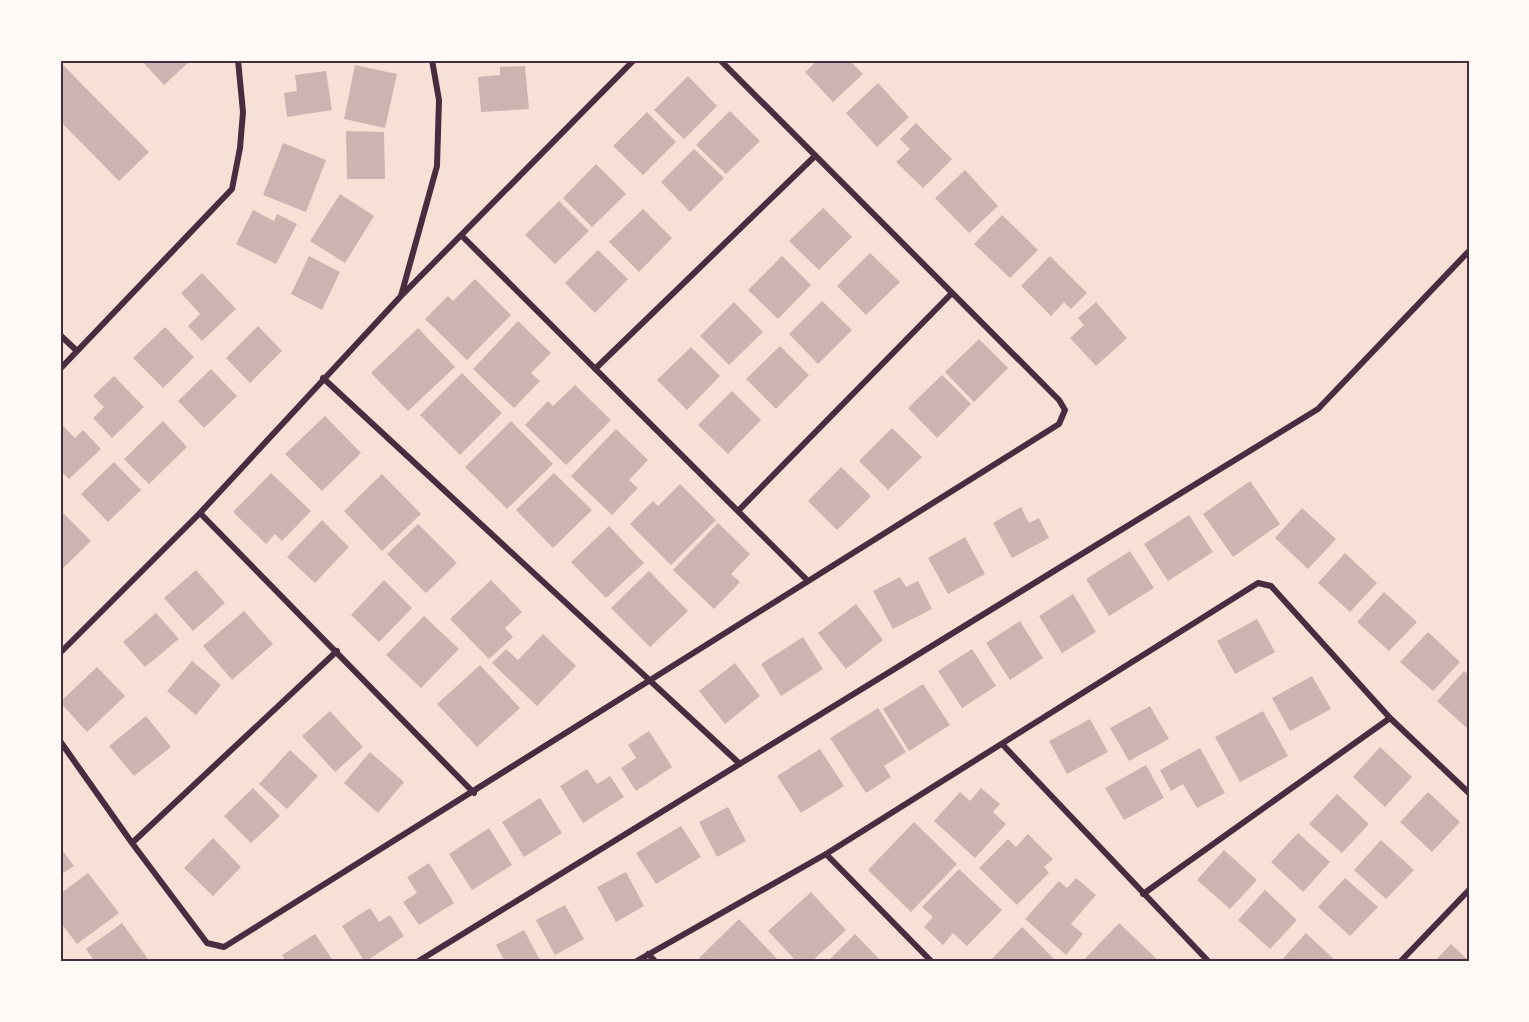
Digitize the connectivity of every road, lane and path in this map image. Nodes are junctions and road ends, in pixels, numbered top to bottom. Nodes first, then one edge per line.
1 (238, 60) edge
2 (432, 60) edge
3 (634, 60) edge
4 (720, 60) edge
5 (815, 156) junction
6 (462, 236) junction
7 (1469, 250) edge
8 (952, 293) junction
9 (401, 296) junction
10 (60, 335) edge
11 (77, 351) junction
12 (60, 369) edge
13 (595, 369) junction
14 (323, 378) junction
15 (738, 511) junction
16 (200, 513) junction
17 (808, 581) junction
18 (337, 651) junction
19 (60, 653) edge
20 (649, 679) junction
21 (1390, 718) junction
22 (60, 741) edge
23 (1002, 744) junction
24 (740, 764) junction
25 (474, 793) junction
26 (1469, 793) edge
27 (132, 843) junction
28 (826, 854) junction
29 (1469, 890) edge
30 (1143, 894) junction
31 (648, 954) junction
32 (417, 962) edge
33 (635, 962) edge
34 (656, 962) edge
35 (932, 962) edge
36 (1209, 962) edge
37 (1400, 962) edge

1 - 11 street
2 - 9 street
3 - 6 street
4 - 5 street
5 - 8 street
5 - 13 street
6 - 9 street
6 - 13 street
7 - 24 street
8 - 15 street
8 - 17 street
9 - 14 street
10 - 11 street
11 - 12 street
13 - 15 street
14 - 16 street
14 - 20 street
15 - 17 street
16 - 18 street
16 - 19 street
17 - 20 street
18 - 25 street
18 - 27 street
20 - 24 street
20 - 25 street
21 - 23 street
21 - 26 street
21 - 30 street
22 - 27 street
23 - 28 street
23 - 30 street
24 - 32 street
25 - 27 street
28 - 31 street
28 - 35 street
29 - 37 street
30 - 36 street
31 - 33 street
31 - 34 street

